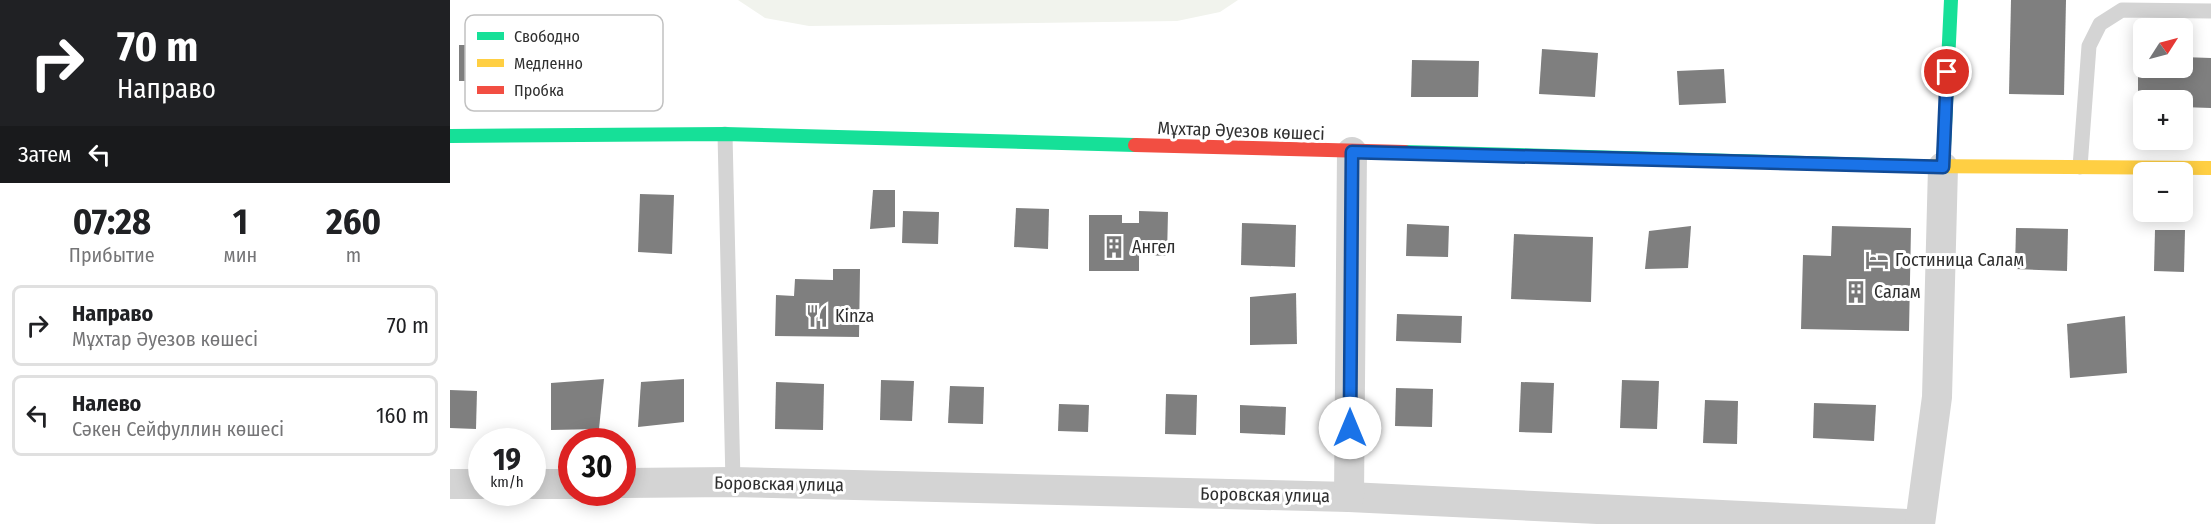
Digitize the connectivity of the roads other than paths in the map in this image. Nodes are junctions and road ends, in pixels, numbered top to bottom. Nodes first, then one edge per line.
1 (1951, 0) edge
2 (2211, 11) edge
3 (725, 134) junction
4 (450, 136) edge
5 (1352, 152) junction
6 (1943, 167) junction
7 (2080, 167) junction
8 (2211, 168) edge
9 (636, 483) edge
10 (733, 483) junction
11 (450, 484) edge
12 (468, 484) edge
13 (1349, 497) junction
14 (1907, 524) edge
15 (1920, 524) edge

1 - 6 main road
2 - 7 lane
3 - 4 main road, Мұхтар Әуезов көшесі
3 - 5 main road, Мұхтар Әуезов көшесі
3 - 10 lane
5 - 6 main road, Мұхтар Әуезов көшесі
5 - 13 street
6 - 7 main road, Мұхтар Әуезов көшесі
6 - 15 street
7 - 8 main road, Мұхтар Әуезов көшесі
9 - 10 street, Боровская улица
10 - 13 street, Боровская улица
11 - 12 street
13 - 14 street, Боровская улица

